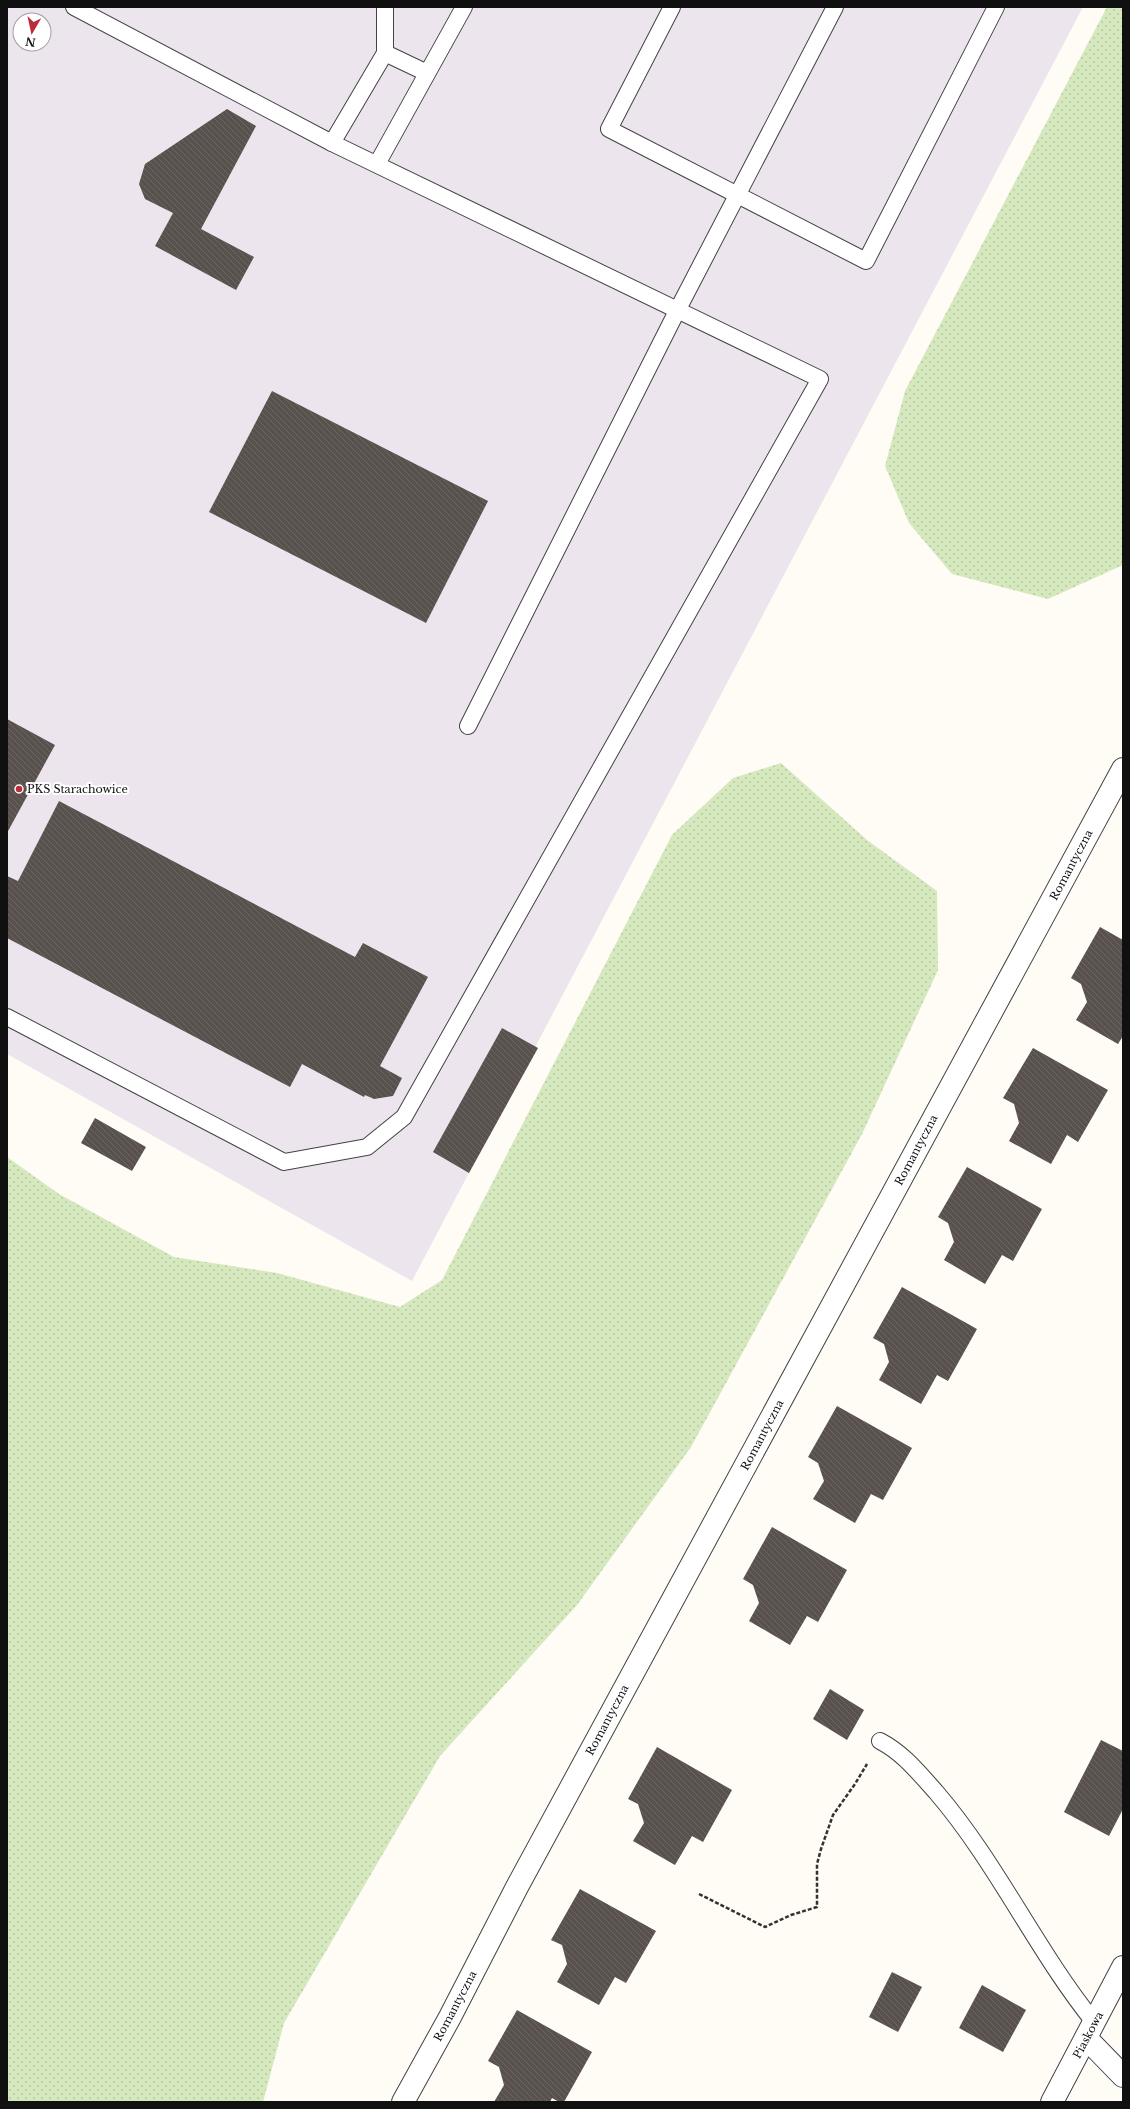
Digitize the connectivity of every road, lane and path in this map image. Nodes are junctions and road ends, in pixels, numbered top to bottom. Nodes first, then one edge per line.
1 (74, 7) edge
2 (384, 7) edge
3 (464, 7) edge
4 (672, 7) edge
5 (835, 7) edge
6 (996, 7) edge
7 (385, 53) junction
8 (427, 73) junction
9 (332, 143) junction
10 (378, 164) junction
11 (737, 195) junction
12 (677, 310) junction
13 (468, 726) dead end
14 (1123, 769) edge
15 (7, 1017) edge
16 (880, 1741) joint
17 (699, 1894) dead end
18 (1123, 1967) edge
19 (1090, 2030) junction
20 (1123, 2076) edge
21 (403, 2102) edge
22 (1052, 2102) edge

1 - 9 lane
2 - 7 lane
3 - 8 lane
4 - 11 lane
5 - 11 lane
6 - 11 lane
7 - 8 lane
7 - 9 lane
8 - 10 lane
9 - 10 lane
10 - 12 lane
11 - 12 lane
12 - 13 lane
12 - 15 lane
14 - 21 street, Romantyczna
16 - 17 path
16 - 19 lane
18 - 19 street, Piaskowa
19 - 20 street
19 - 22 street, Piaskowa

